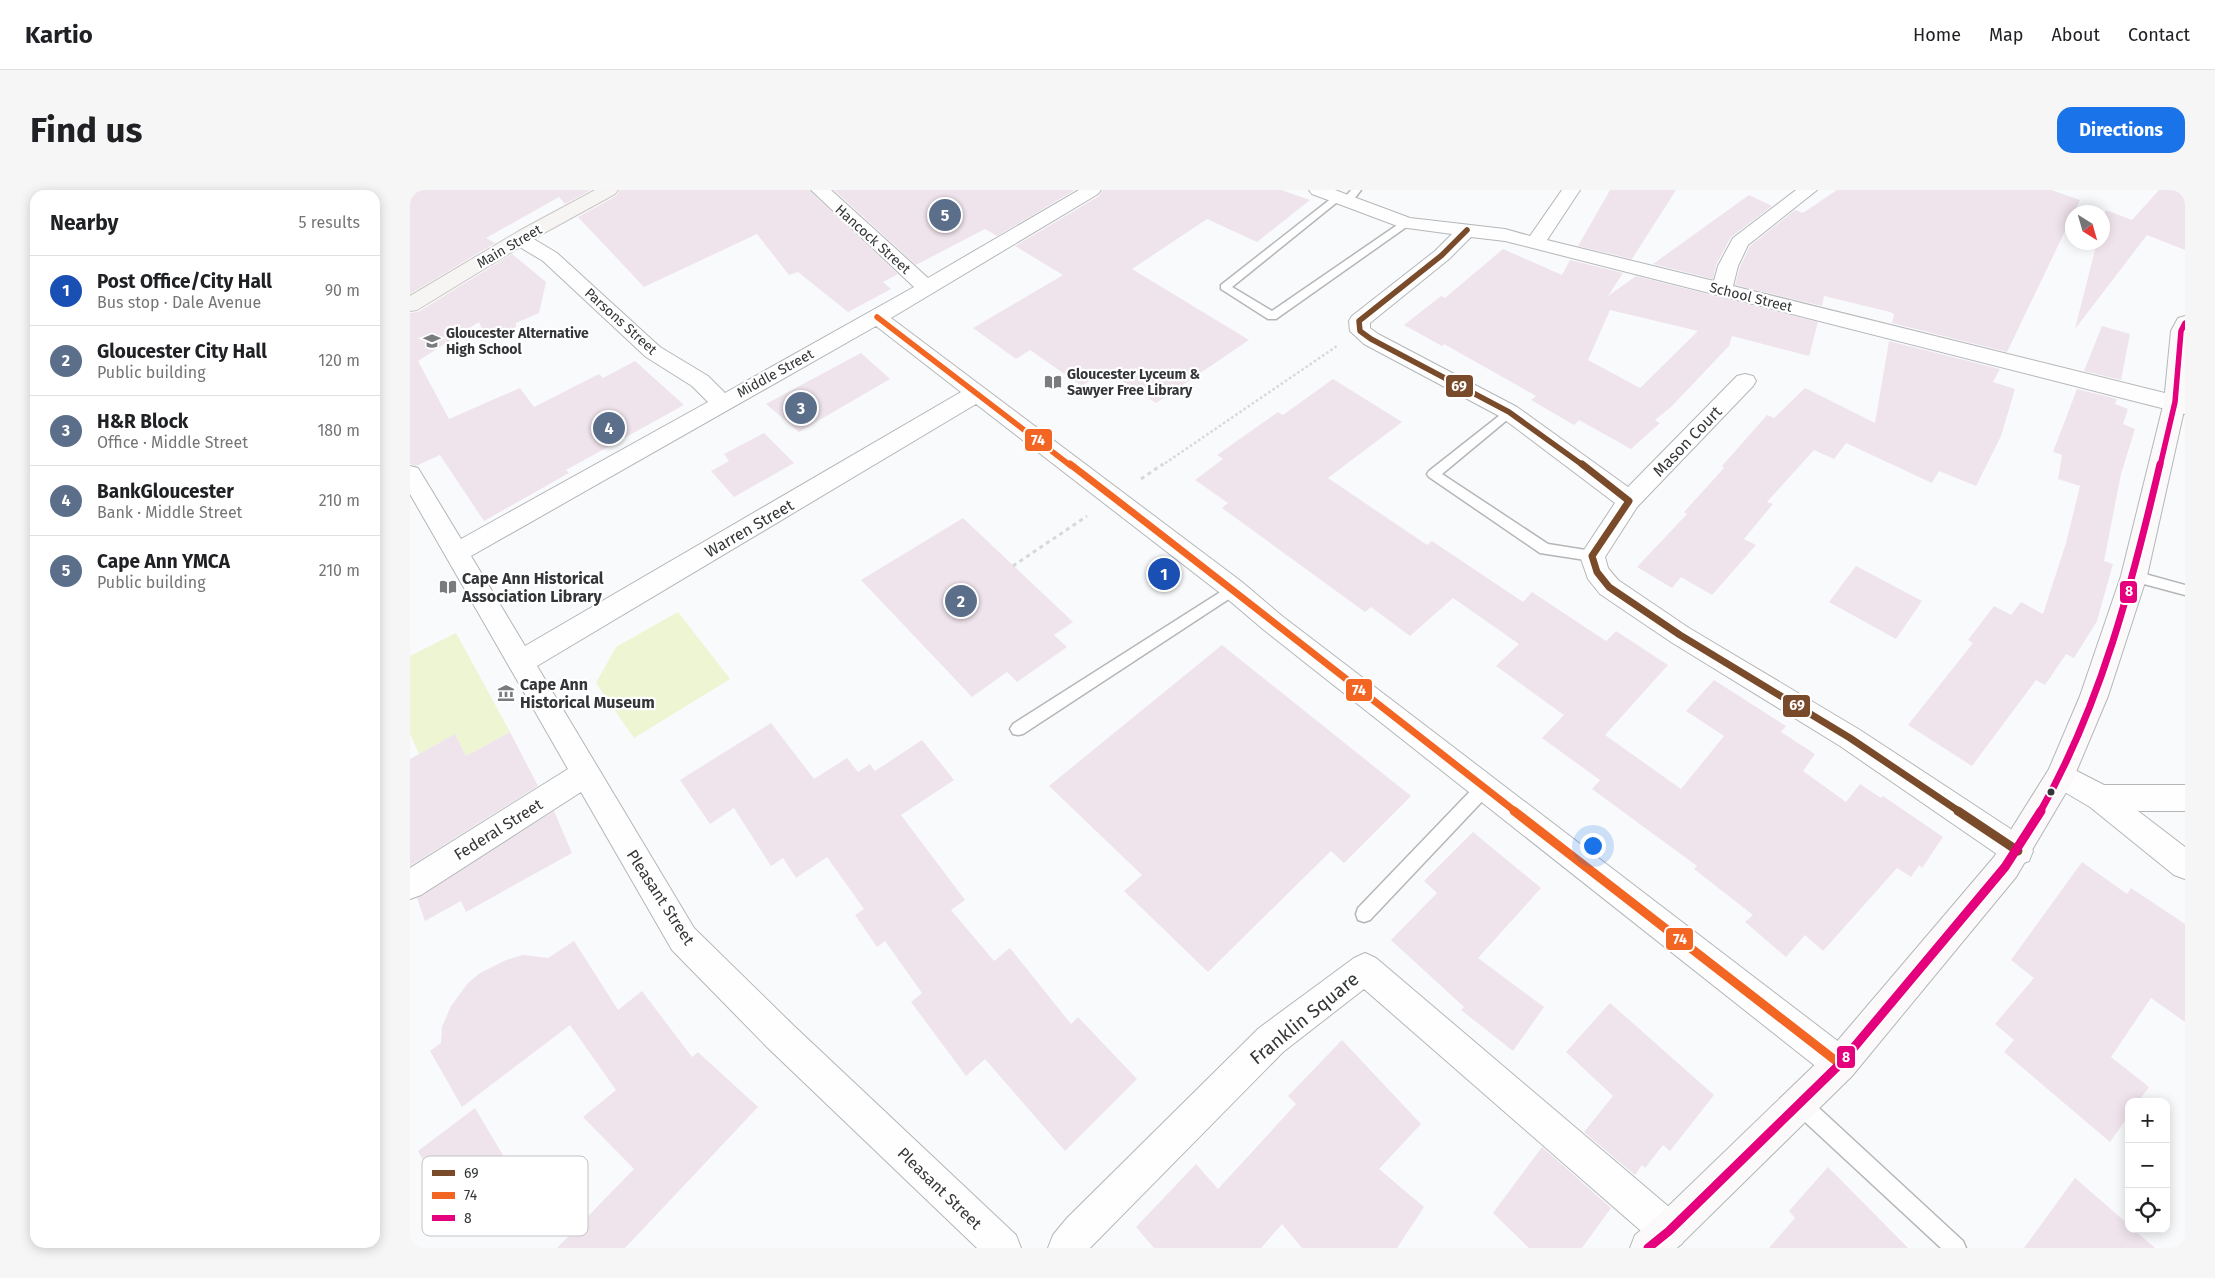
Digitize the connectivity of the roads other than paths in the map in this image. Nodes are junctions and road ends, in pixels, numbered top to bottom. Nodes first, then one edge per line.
1 (609, 190) edge
2 (820, 190) edge
3 (1092, 190) edge
4 (1318, 190) edge
5 (1570, 190) edge
6 (1808, 190) edge
7 (1347, 196) edge
8 (1407, 223) junction
9 (1467, 230) junction
10 (520, 239) junction
11 (1535, 243) junction
12 (926, 287) junction
13 (1722, 290) junction
14 (410, 305) edge
15 (877, 317) junction
16 (2185, 323) edge
17 (1745, 381) dead end
18 (977, 393) junction
19 (722, 403) junction
20 (2180, 404) edge
21 (1509, 412) junction
22 (410, 474) edge
23 (1629, 501) junction
24 (456, 553) junction
25 (1592, 556) junction
26 (2134, 576) junction
27 (1233, 589) junction
28 (2185, 590) edge
29 (521, 662) junction
30 (1018, 729) dead end
31 (585, 774) junction
32 (2061, 776) junction
33 (1485, 787) junction
34 (2100, 798) junction
35 (2185, 798) edge
36 (2018, 851) junction
37 (2185, 865) edge
38 (410, 885) edge
39 (1364, 914) dead end
40 (1840, 1064) junction
41 (1799, 1103) junction
42 (1659, 1240) edge
43 (1003, 1248) edge
44 (1066, 1248) edge
45 (1956, 1248) edge

1 - 10 main road, Main Street
2 - 12 street, Hancock Street
3 - 12 street, Middle Street
4 - 7 street, School Street
5 - 11 street
6 - 13 street
7 - 8 street, School Street
7 - 8 lane
8 - 9 street, School Street
9 - 11 street, School Street
9 - 21 street
10 - 14 main road, Main Street
10 - 19 street, Parsons Street
11 - 13 street, School Street
12 - 15 street, Middle Street
13 - 20 street, School Street
15 - 18 street
15 - 19 street, Middle Street
16 - 20 street
17 - 23 street, Mason Court
18 - 27 street
18 - 29 street, Warren Street
19 - 24 street, Middle Street
20 - 26 street
21 - 23 street
21 - 25 lane
22 - 24 street, Pleasant Street
23 - 25 street, Mason Court
24 - 29 street, Pleasant Street
25 - 36 street
26 - 28 lane
26 - 32 street
27 - 30 lane
27 - 33 street
29 - 31 street, Pleasant Street
31 - 38 street, Federal Street
31 - 43 street, Pleasant Street
32 - 34 street
32 - 36 street
33 - 39 lane
33 - 40 street
34 - 35 street
34 - 37 street
36 - 40 street
40 - 41 street
41 - 42 street
41 - 45 lane
42 - 44 street, Franklin Square

